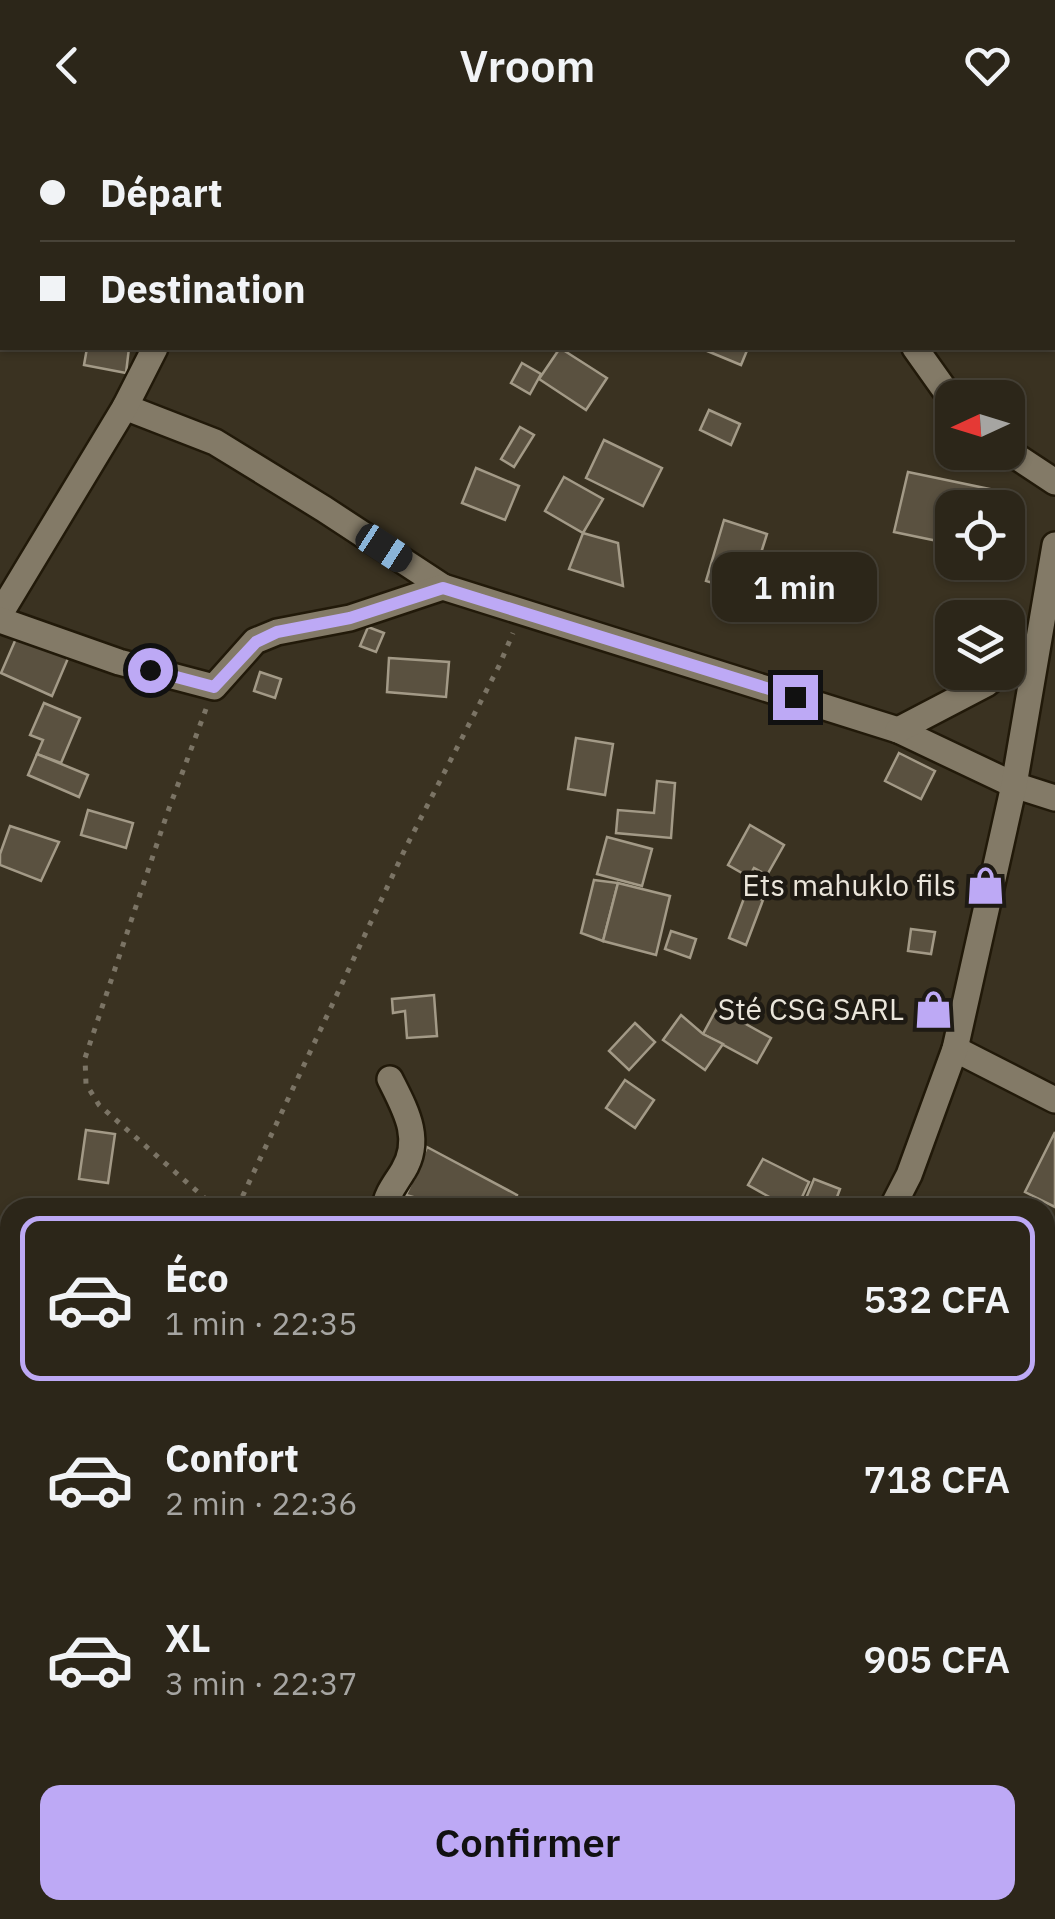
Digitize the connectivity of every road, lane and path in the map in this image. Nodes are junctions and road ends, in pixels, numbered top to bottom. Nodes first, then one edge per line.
1 (154, 350) edge
2 (915, 350) edge
3 (937, 380) edge
4 (125, 407) junction
5 (1025, 462) edge
6 (1055, 482) edge
7 (1055, 545) edge
8 (443, 588) junction
9 (522, 612) junction
10 (0, 617) edge
11 (1038, 643) junction
12 (1025, 653) edge
13 (214, 687) junction
14 (975, 690) edge
15 (898, 730) junction
16 (1014, 785) junction
17 (1055, 798) edge
18 (955, 1050) junction
19 (390, 1079) dead end
20 (1055, 1100) edge
21 (205, 1198) edge
22 (242, 1198) edge
23 (386, 1198) edge
24 (897, 1198) edge

1 - 4 street
2 - 3 street
4 - 8 street
4 - 10 street
5 - 6 street
7 - 11 street
8 - 9 street
8 - 13 street
9 - 15 street
9 - 22 path
10 - 13 street
11 - 12 street
11 - 16 street
13 - 21 path
14 - 15 street
15 - 16 street
16 - 17 street
16 - 18 street
18 - 20 street
18 - 24 street
19 - 23 street

